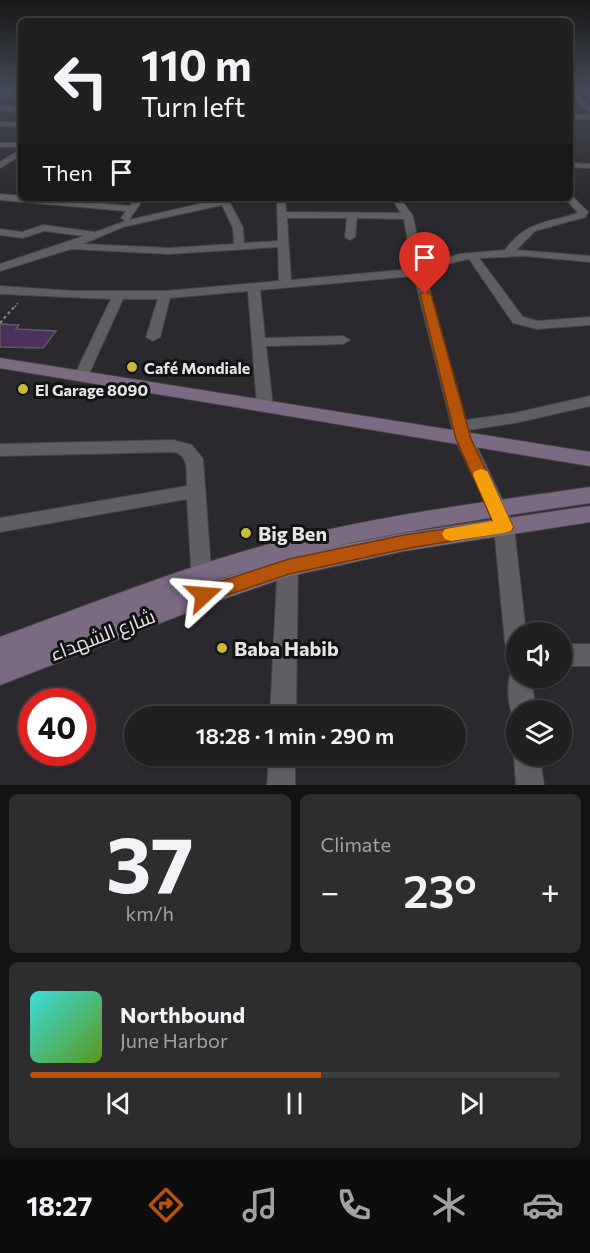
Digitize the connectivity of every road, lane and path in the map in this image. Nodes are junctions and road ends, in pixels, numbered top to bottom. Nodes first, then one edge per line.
1 (0, 145) edge
2 (18, 145) edge
3 (18, 153) edge
4 (2, 162) edge
5 (18, 165) edge
6 (573, 165) edge
7 (590, 166) edge
8 (0, 198) edge
9 (18, 199) edge
10 (41, 201) edge
11 (76, 201) edge
12 (137, 201) edge
13 (225, 201) joint
14 (281, 201) edge
15 (397, 201) edge
16 (572, 201) edge
17 (209, 202) edge
18 (71, 204) junction
19 (130, 209) junction
20 (280, 215) junction
21 (408, 216) junction
22 (352, 217) junction
23 (120, 225) junction
24 (0, 232) edge
25 (97, 235) junction
26 (350, 237) dead end
27 (284, 244) junction
28 (239, 246) junction
29 (68, 247) junction
30 (508, 253) junction
31 (472, 256) junction
32 (590, 259) edge
33 (0, 268) edge
34 (419, 272) junction
35 (285, 285) junction
36 (254, 289) junction
37 (0, 290) edge
38 (27, 292) junction
39 (165, 295) junction
40 (118, 296) junction
41 (590, 321) edge
42 (0, 323) edge
43 (153, 337) dead end
44 (343, 340) dead end
45 (260, 342) junction
46 (0, 363) edge
47 (81, 376) junction
48 (590, 401) edge
49 (265, 406) junction
50 (463, 433) junction
51 (0, 450) edge
52 (590, 459) edge
53 (197, 491) junction
54 (590, 495) edge
55 (590, 514) edge
56 (501, 518) junction
57 (0, 525) edge
58 (288, 558) junction
59 (202, 585) junction
60 (513, 622) edge
61 (0, 650) edge
62 (572, 655) edge
63 (590, 655) edge
64 (0, 672) edge
65 (284, 706) edge
66 (282, 766) edge
67 (528, 766) edge
68 (281, 785) edge
69 (530, 785) edge

1 - 2 street
3 - 4 street
4 - 5 street
6 - 7 street
8 - 9 street
10 - 18 street
11 - 18 street
12 - 19 street
13 - 17 street
13 - 28 street
14 - 20 street
15 - 21 street
16 - 30 street
17 - 23 street
18 - 19 street
19 - 23 street
20 - 22 street
20 - 27 street
21 - 22 street
21 - 34 street
22 - 26 street
23 - 25 street
24 - 25 street
25 - 29 street
27 - 28 street
27 - 35 street
28 - 29 street
29 - 33 street
30 - 31 street
30 - 32 street
31 - 34 street
31 - 41 street
34 - 35 street
34 - 50 street
35 - 36 street
36 - 39 street
36 - 45 street
37 - 38 street
38 - 40 street
38 - 42 path
39 - 40 street
39 - 43 street
40 - 47 street
44 - 45 street
45 - 49 street
46 - 47 street
47 - 49 street
48 - 50 street
49 - 50 street
50 - 52 street
50 - 56 street
51 - 53 street
53 - 57 street
53 - 59 street
54 - 56 street, شارع الشهداء
55 - 56 street, شارع الشهداء
56 - 58 street, شارع الشهداء
56 - 60 street
58 - 59 street, شارع الشهداء
58 - 65 street
59 - 61 street, شارع الشهداء
59 - 64 street, شارع الشهداء
62 - 63 street
66 - 68 street
67 - 69 street

